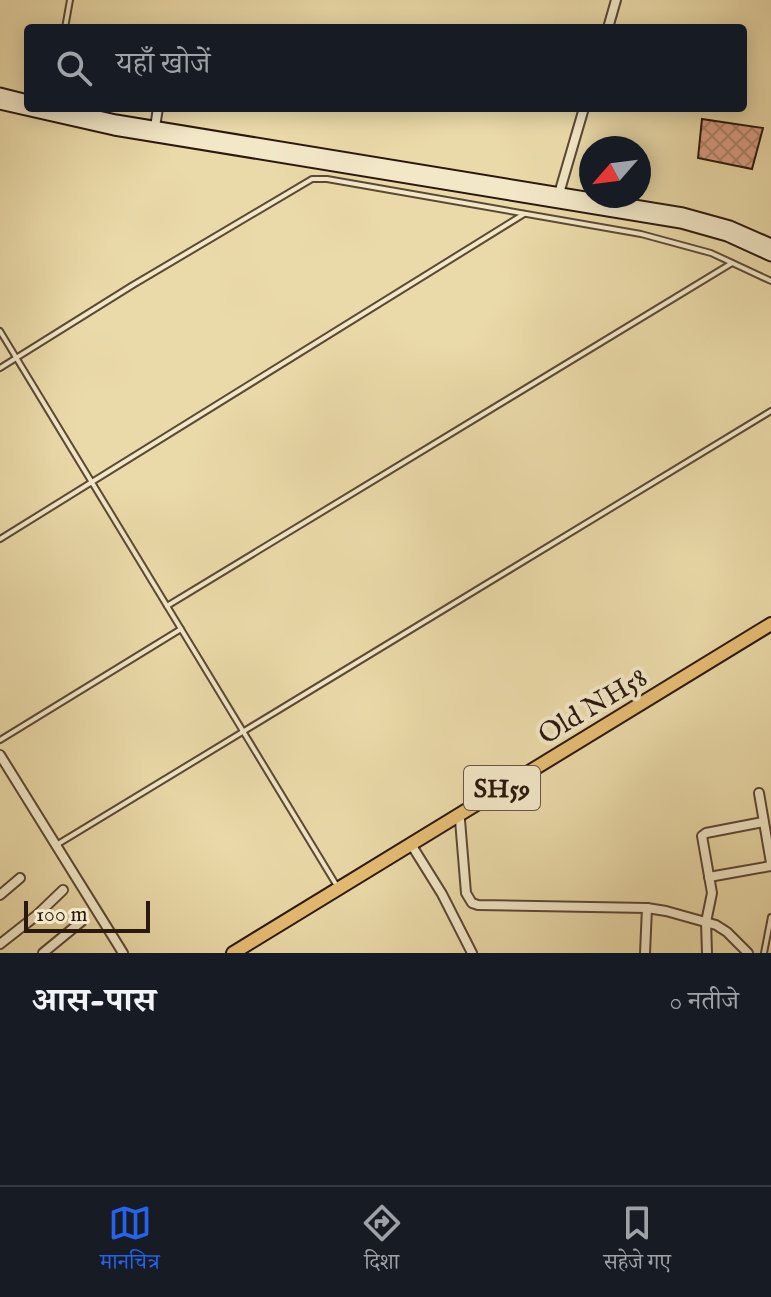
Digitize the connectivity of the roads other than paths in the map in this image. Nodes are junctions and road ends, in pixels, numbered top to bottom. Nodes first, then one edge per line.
1 (70, 0) edge
2 (616, 0) edge
3 (66, 24) edge
4 (609, 24) edge
5 (0, 94) edge
6 (24, 100) edge
7 (0, 103) edge
8 (24, 108) edge
9 (39, 112) edge
10 (79, 112) edge
11 (157, 112) edge
12 (583, 112) edge
13 (155, 127) junction
14 (558, 198) junction
15 (524, 214) junction
16 (771, 245) edge
17 (771, 255) edge
18 (732, 262) junction
19 (771, 281) edge
20 (0, 331) edge
21 (17, 357) junction
22 (0, 368) edge
23 (771, 411) edge
24 (91, 482) junction
25 (0, 539) edge
26 (167, 606) junction
27 (771, 624) edge
28 (181, 629) junction
29 (771, 632) edge
30 (243, 731) junction
31 (0, 740) edge
32 (0, 755) edge
33 (759, 793) dead end
34 (459, 818) junction
35 (763, 822) junction
36 (56, 845) junction
37 (414, 849) junction
38 (771, 865) edge
39 (709, 877) junction
40 (20, 878) dead end
41 (338, 888) junction
42 (63, 890) dead end
43 (0, 895) edge
44 (647, 908) junction
45 (771, 917) edge
46 (82, 921) dead end
47 (706, 922) junction
48 (0, 944) edge
49 (747, 952) edge
50 (43, 953) edge
51 (123, 953) edge
52 (233, 953) edge
53 (245, 953) edge
54 (472, 953) edge
55 (645, 953) edge
56 (707, 953) edge
57 (764, 953) edge

1 - 3 lane
2 - 4 street
5 - 6 main road
7 - 8 main road
9 - 14 main road
10 - 13 main road
11 - 13 street
12 - 14 street
13 - 14 main road
14 - 16 main road
14 - 17 main road
15 - 18 lane
15 - 21 lane
15 - 24 lane
18 - 19 lane
18 - 26 lane
20 - 21 lane
21 - 22 lane
21 - 24 lane
23 - 30 lane
24 - 25 lane
24 - 26 lane
26 - 28 lane
27 - 34 main road, Old NH58 / SH59
28 - 30 lane
28 - 31 lane
29 - 34 main road, Old NH58 / SH59
30 - 36 lane
30 - 41 lane
32 - 36 street
33 - 35 street
34 - 37 main road, Old NH58 / SH59
34 - 41 main road, Old NH58 / SH59
34 - 44 street
35 - 38 street
35 - 39 street
36 - 51 street
37 - 53 main road, Old NH58 / SH59
37 - 54 street
38 - 39 street
39 - 47 street
40 - 43 street
41 - 52 main road, Old NH58 / SH59
42 - 48 street
44 - 47 street
44 - 55 street
45 - 57 lane
46 - 50 street
47 - 49 street
47 - 56 street

